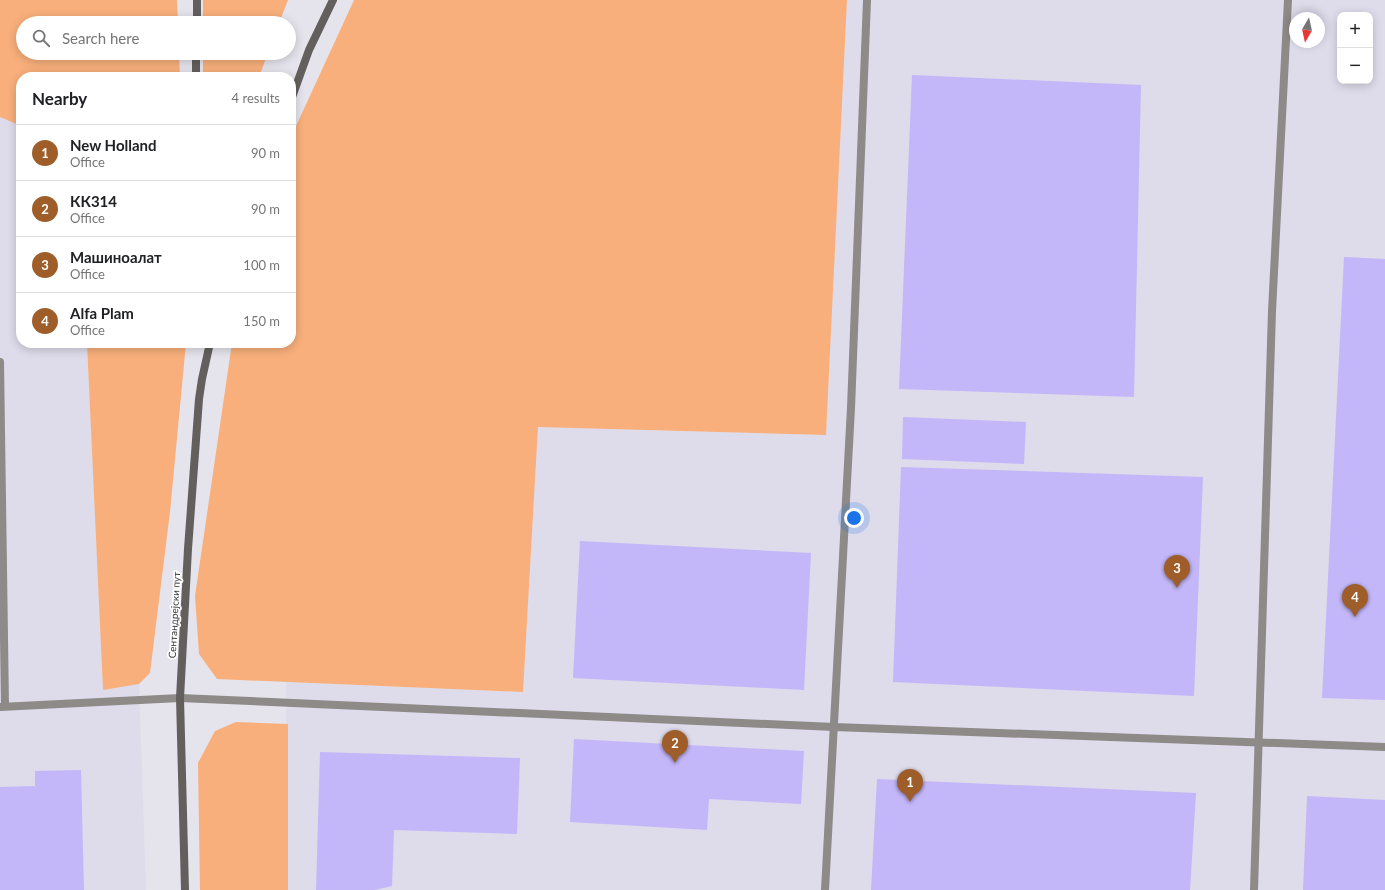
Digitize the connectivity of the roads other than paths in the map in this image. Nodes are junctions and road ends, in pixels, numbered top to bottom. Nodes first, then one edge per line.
1 (197, 0) edge
2 (333, 0) edge
3 (867, 0) edge
4 (1288, 0) edge
5 (197, 16) edge
6 (196, 60) edge
7 (196, 72) edge
8 (296, 86) edge
9 (209, 348) edge
10 (0, 362) edge
11 (180, 698) junction
12 (2, 706) edge
13 (834, 727) junction
14 (1258, 742) junction
15 (1385, 747) edge
16 (185, 890) edge
17 (826, 890) edge
18 (1254, 890) edge

1 - 5 main road
2 - 8 main road
3 - 13 lane
4 - 14 lane
6 - 7 main road
9 - 11 main road, Сентандрејски пут
10 - 12 lane
11 - 12 lane
11 - 13 lane
11 - 16 main road, Сентандрејски пут
13 - 14 lane
13 - 17 lane
14 - 15 lane
14 - 18 lane

